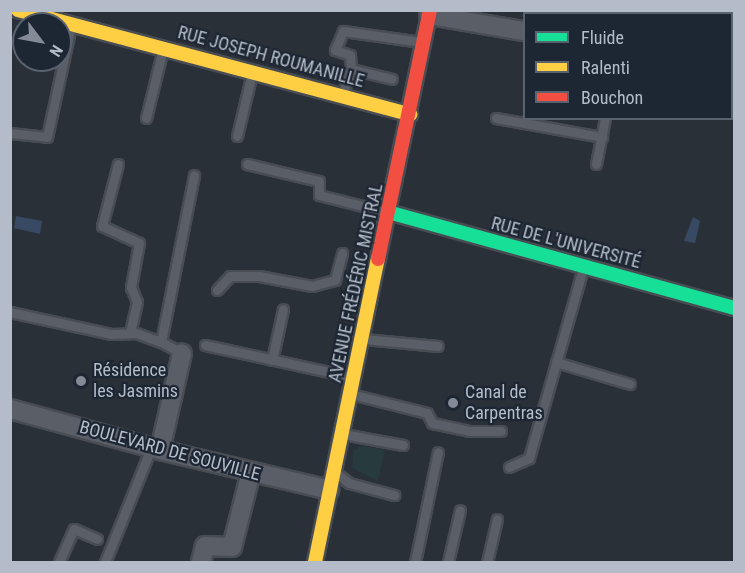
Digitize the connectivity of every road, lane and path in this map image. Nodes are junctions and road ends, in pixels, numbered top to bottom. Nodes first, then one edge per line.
1 (425, 12) edge
2 (72, 20) edge
3 (523, 31) edge
4 (425, 43) junction
5 (164, 47) junction
6 (351, 69) junction
7 (253, 71) junction
8 (57, 72) edge
9 (392, 79) dead end
10 (342, 95) junction
11 (410, 114) junction
12 (146, 118) dead end
13 (496, 118) dead end
14 (606, 120) edge
15 (10, 133) edge
16 (237, 136) dead end
17 (602, 137) junction
18 (118, 164) dead end
19 (246, 164) dead end
20 (596, 164) dead end
21 (194, 175) dead end
22 (388, 212) junction
23 (342, 253) dead end
24 (584, 266) junction
25 (217, 290) dead end
26 (735, 308) edge
27 (283, 309) dead end
28 (10, 312) edge
29 (130, 333) junction
30 (362, 339) junction
31 (161, 342) junction
32 (205, 345) dead end
33 (438, 346) dead end
34 (182, 353) joint
35 (272, 360) junction
36 (556, 362) junction
37 (354, 378) junction
38 (630, 384) dead end
39 (351, 394) junction
40 (10, 409) edge
41 (501, 431) dead end
42 (342, 434) junction
43 (403, 445) dead end
44 (156, 449) junction
45 (438, 452) dead end
46 (509, 467) dead end
47 (334, 471) junction
48 (251, 472) junction
49 (350, 483) junction
50 (330, 490) junction
51 (394, 495) dead end
52 (460, 510) dead end
53 (497, 519) dead end
54 (97, 539) dead end
55 (59, 562) edge
56 (105, 562) edge
57 (201, 562) edge
58 (315, 562) edge
59 (415, 562) edge
60 (448, 562) edge
61 (487, 562) edge

1 - 3 street
1 - 4 street, AVENUE FRÉDÉRIC MISTRAL
2 - 5 street, RUE JOSEPH ROUMANILLE
4 - 6 lane
4 - 11 street, AVENUE FRÉDÉRIC MISTRAL
5 - 7 street, RUE JOSEPH ROUMANILLE
5 - 12 lane
6 - 9 lane
6 - 10 lane
7 - 10 street, RUE JOSEPH ROUMANILLE
7 - 16 lane
8 - 15 lane
10 - 11 street, RUE JOSEPH ROUMANILLE
11 - 22 street, AVENUE FRÉDÉRIC MISTRAL
13 - 17 lane
14 - 17 lane
17 - 20 lane
18 - 29 lane
19 - 22 lane
21 - 31 lane
22 - 24 street, RUE DE L'UNIVERSITÉ
22 - 30 street, AVENUE FRÉDÉRIC MISTRAL
23 - 25 lane
24 - 26 street, RUE DE L'UNIVERSITÉ
24 - 36 lane
27 - 35 lane
28 - 29 lane
29 - 31 lane
30 - 33 lane
30 - 37 street, AVENUE FRÉDÉRIC MISTRAL
31 - 34 lane
32 - 35 lane
34 - 44 street
35 - 37 lane
36 - 38 lane
36 - 46 lane
37 - 39 street, AVENUE FRÉDÉRIC MISTRAL
39 - 41 lane
39 - 42 street, AVENUE FRÉDÉRIC MISTRAL
40 - 44 street, BOULEVARD DE SOUVILLE
42 - 43 lane
42 - 47 street, AVENUE FRÉDÉRIC MISTRAL
44 - 48 street, BOULEVARD DE SOUVILLE
44 - 56 lane
45 - 59 lane
47 - 49 lane
47 - 50 street, AVENUE FRÉDÉRIC MISTRAL
48 - 50 street, BOULEVARD DE SOUVILLE
48 - 57 street
49 - 50 lane
49 - 51 lane
50 - 58 street, AVENUE FRÉDÉRIC MISTRAL
52 - 60 lane
53 - 61 lane
54 - 55 lane

